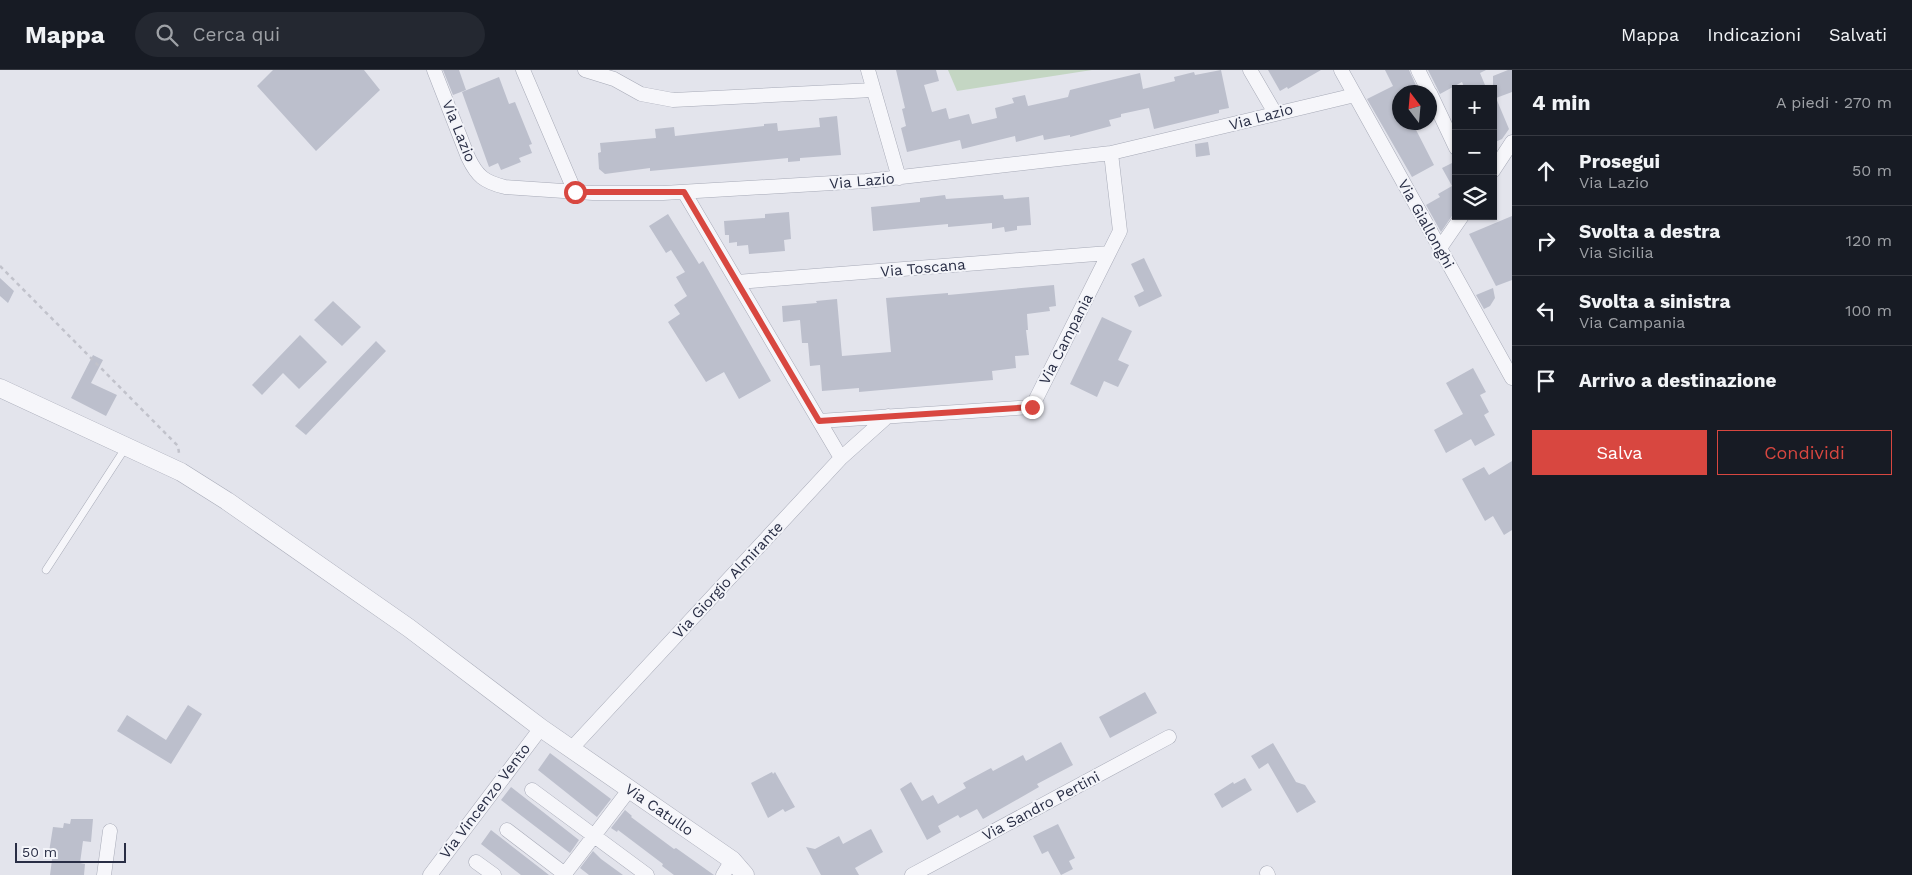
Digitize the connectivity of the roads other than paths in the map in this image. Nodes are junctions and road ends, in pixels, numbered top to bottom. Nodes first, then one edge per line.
1 (434, 70) edge
2 (523, 70) edge
3 (585, 70) edge
4 (868, 70) edge
5 (1250, 70) edge
6 (1341, 70) edge
7 (1418, 70) edge
8 (1425, 85) edge
9 (873, 90) junction
10 (1354, 95) junction
11 (1437, 109) edge
12 (1275, 113) junction
13 (1452, 140) edge
14 (1512, 142) edge
15 (1111, 153) junction
16 (1497, 165) edge
17 (899, 178) junction
18 (575, 192) junction
19 (684, 192) junction
20 (1459, 220) edge
21 (1440, 248) junction
22 (1109, 253) junction
23 (737, 282) junction
24 (1512, 378) edge
25 (0, 388) edge
26 (888, 416) junction
27 (819, 421) junction
28 (126, 446) junction
29 (841, 458) junction
30 (46, 570) dead end
31 (541, 728) junction
32 (1169, 737) dead end
33 (571, 748) junction
34 (532, 790) dead end
35 (629, 790) junction
36 (507, 830) dead end
37 (110, 831) dead end
38 (594, 836) junction
39 (476, 862) dead end
40 (728, 868) edge
41 (104, 875) edge
42 (430, 875) edge
43 (494, 875) edge
44 (565, 875) edge
45 (647, 875) edge
46 (744, 875) edge
47 (912, 875) edge

1 - 18 street, Via Lazio
2 - 18 street
3 - 9 street
4 - 9 street
5 - 12 street
6 - 10 street, Via Giallonghi
7 - 8 street
9 - 17 street
10 - 12 street, Via Lazio
10 - 21 street, Via Giallonghi
11 - 13 street
12 - 15 street, Via Lazio
14 - 16 street
15 - 17 street, Via Lazio
15 - 22 street, Via Campania
17 - 19 street, Via Lazio
18 - 19 street, Via Lazio
19 - 23 street
20 - 21 street
21 - 24 street, Via Giallonghi
22 - 23 street, Via Toscana
22 - 26 street, Via Campania
23 - 27 street
25 - 28 street, Via Catullo
26 - 27 street, Via Campania
26 - 29 street, Via Giorgio Almirante
27 - 29 street
28 - 30 lane
28 - 31 street, Via Catullo
29 - 33 street, Via Giorgio Almirante
31 - 33 street, Via Catullo
31 - 42 street, Via Vincenzo Vento
32 - 47 street, Via Sandro Pertini
33 - 35 street, Via Catullo
34 - 38 street
35 - 38 street
35 - 40 street, Via Catullo
36 - 44 street
37 - 41 street
38 - 44 street
38 - 45 street
39 - 43 street
40 - 46 street, Via Catullo

